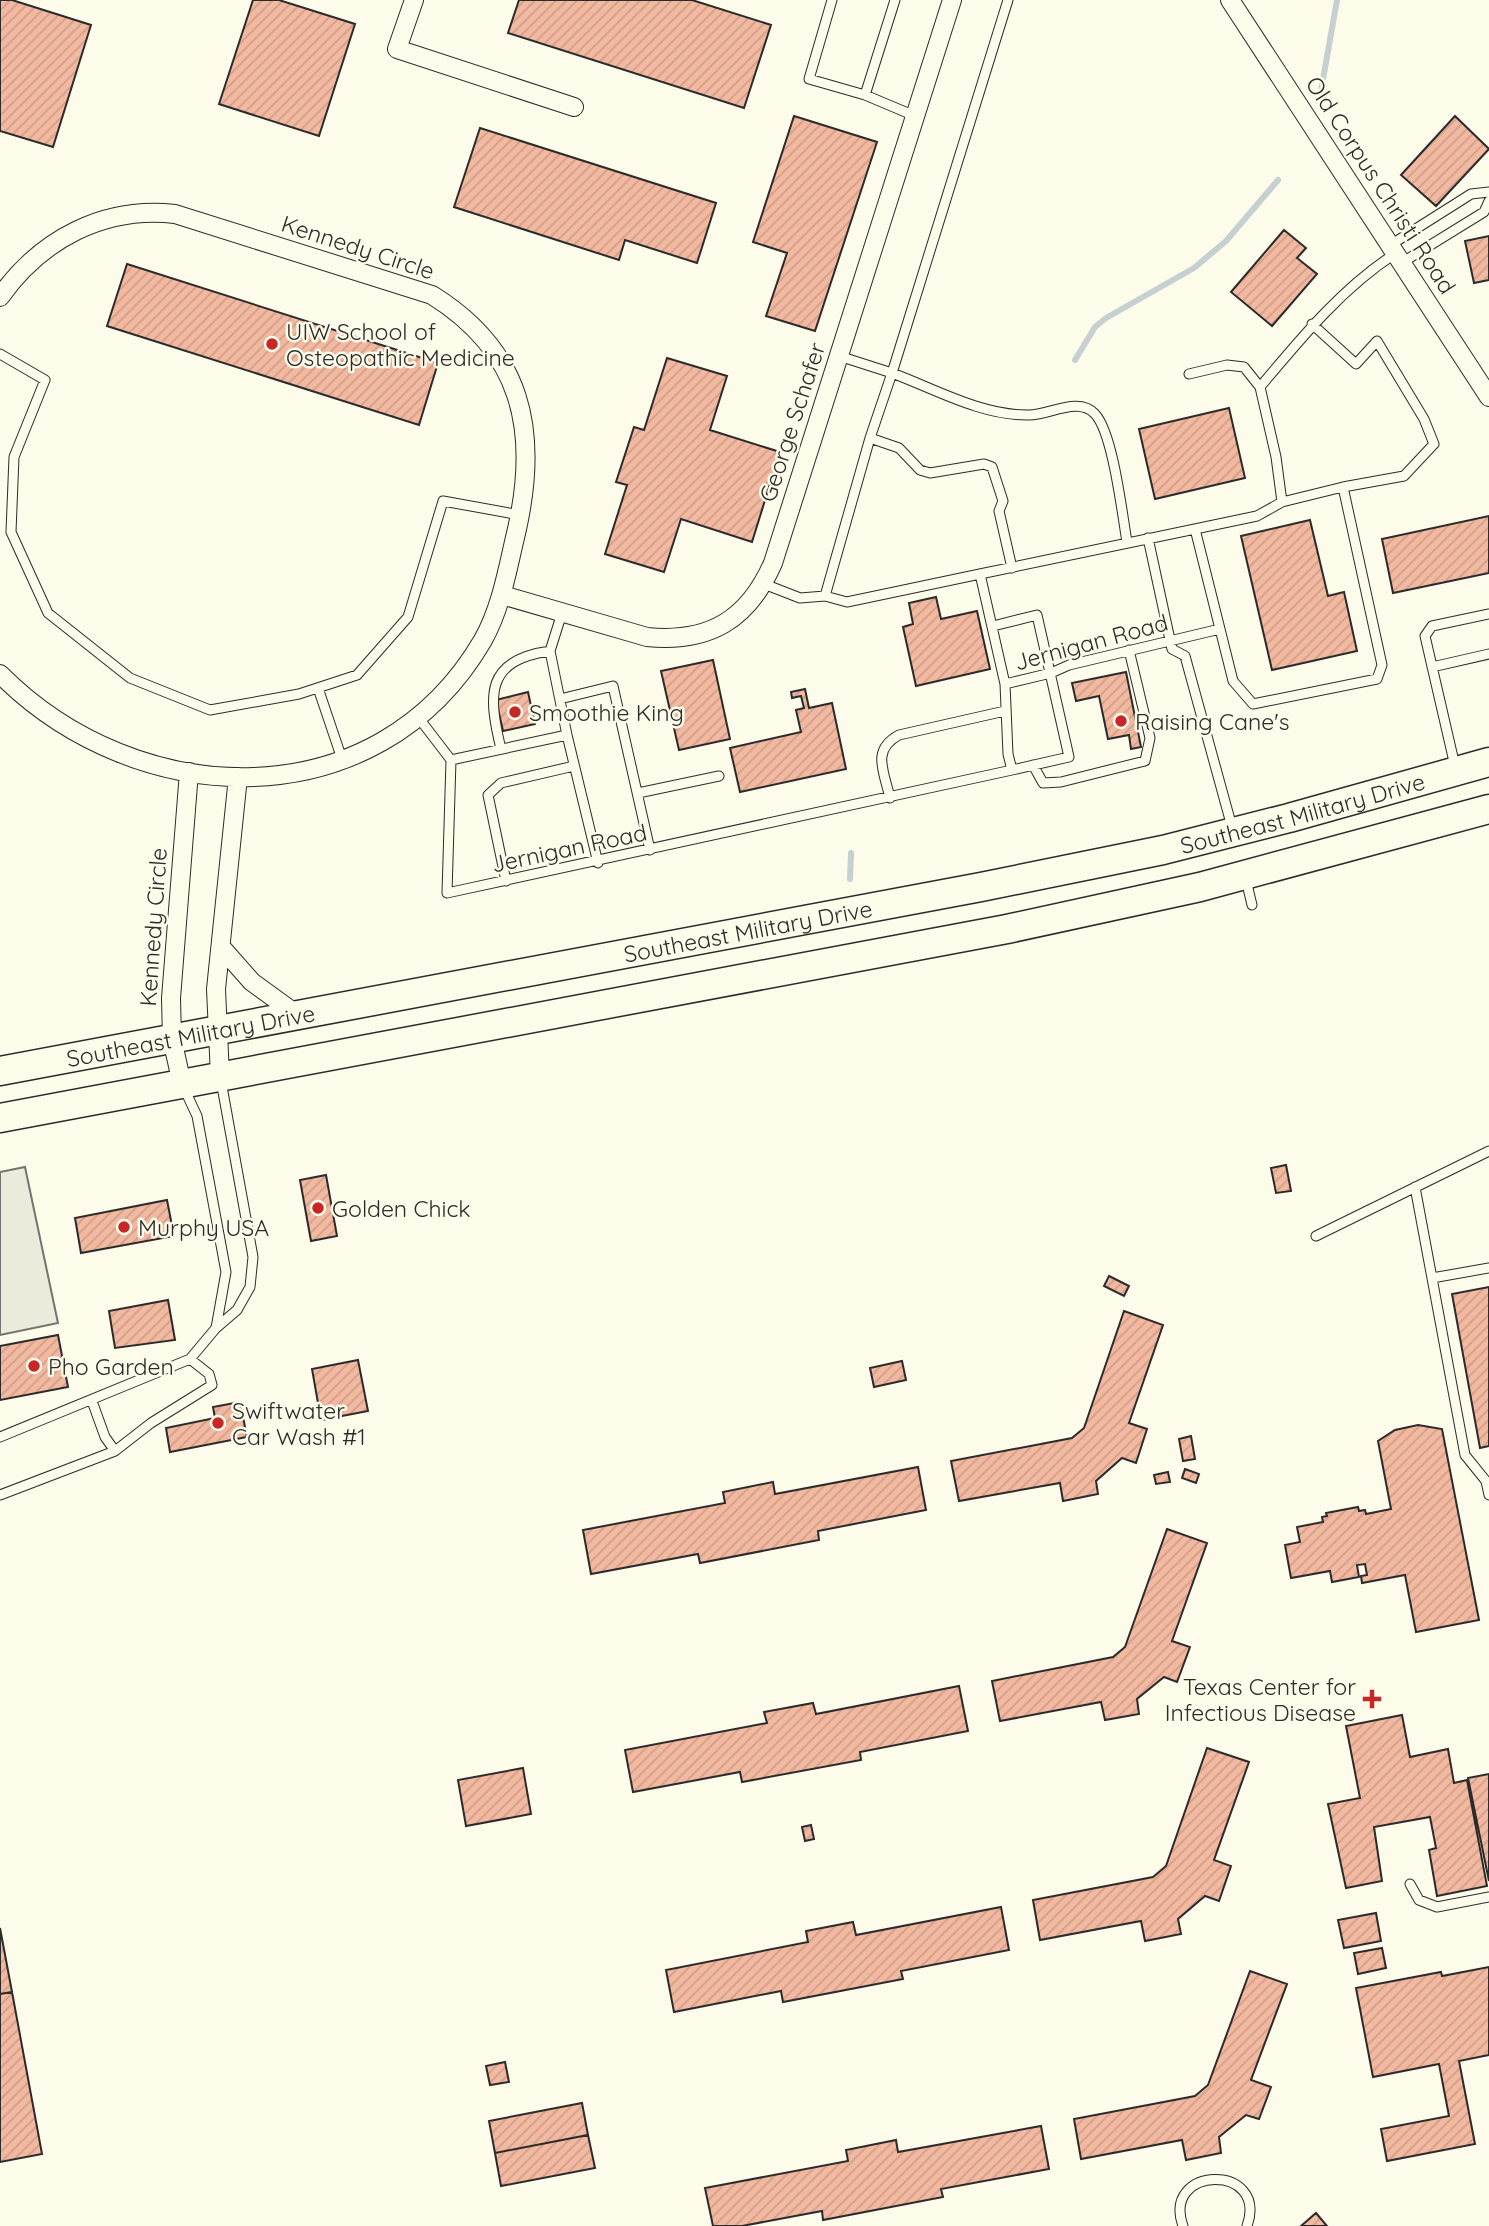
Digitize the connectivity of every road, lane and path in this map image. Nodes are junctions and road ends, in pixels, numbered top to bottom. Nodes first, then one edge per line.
1 (414, 0) edge
2 (832, 0) edge
3 (895, 0) edge
4 (952, 0) edge
5 (1008, 0) edge
6 (1230, 0) edge
7 (866, 96) junction
8 (574, 107) dead end
9 (915, 116) junction
10 (1489, 192) edge
11 (1489, 201) edge
12 (1397, 253) junction
13 (0, 297) edge
14 (1312, 324) junction
15 (0, 354) edge
16 (839, 356) junction
17 (892, 373) junction
18 (1189, 374) dead end
19 (1260, 387) junction
20 (1489, 397) edge
21 (870, 438) junction
22 (1343, 487) junction
23 (1282, 502) junction
24 (520, 515) junction
25 (1195, 529) junction
26 (1148, 538) junction
27 (1127, 542) junction
28 (1012, 568) junction
29 (980, 574) junction
30 (764, 584) junction
31 (502, 595) junction
32 (825, 596) junction
33 (562, 612) junction
34 (1489, 614) edge
35 (993, 626) junction
36 (1220, 629) junction
37 (1171, 645) junction
38 (1129, 650) junction
39 (550, 651) junction
40 (1489, 654) edge
41 (1432, 667) junction
42 (1051, 673) junction
43 (0, 674) edge
44 (1006, 684) junction
45 (318, 688) junction
46 (560, 699) junction
47 (1005, 711) junction
48 (418, 717) junction
49 (567, 735) junction
50 (501, 749) junction
51 (342, 760) junction
52 (451, 760) junction
53 (1489, 762) edge
54 (574, 765) junction
55 (1033, 765) junction
56 (1012, 770) junction
57 (1456, 771) junction
58 (189, 772) junction
59 (719, 776) dead end
60 (238, 777) junction
61 (638, 793) junction
62 (890, 798) junction
63 (1489, 809) edge
64 (1233, 832) junction
65 (650, 850) junction
66 (598, 863) junction
67 (1244, 875) junction
68 (506, 881) junction
69 (1252, 905) dead end
70 (221, 947) junction
71 (296, 1014) junction
72 (218, 1029) junction
73 (172, 1039) junction
74 (0, 1071) edge
75 (220, 1076) junction
76 (182, 1084) junction
77 (0, 1118) edge
78 (1489, 1151) edge
79 (1415, 1187) junction
80 (1315, 1237) dead end
81 (1489, 1268) edge
82 (1432, 1278) junction
83 (216, 1328) junction
84 (190, 1359) junction
85 (92, 1401) junction
86 (0, 1437) edge
87 (115, 1451) junction
88 (0, 1495) edge
89 (1489, 1495) edge
90 (1410, 1884) dead end
91 (1489, 1898) edge
92 (1183, 2226) edge
93 (1247, 2226) edge

1 - 8 street
2 - 7 lane
3 - 7 lane
4 - 9 street, George Schafer
5 - 17 lane
6 - 12 street, Old Corpus Christi Road
7 - 9 lane
9 - 16 street, George Schafer
10 - 12 lane
11 - 12 lane
12 - 14 lane
12 - 20 street, Old Corpus Christi Road
13 - 24 street, Kennedy Circle
14 - 19 lane
14 - 22 lane
15 - 45 lane
16 - 17 lane
16 - 30 street, George Schafer
17 - 21 lane
17 - 27 lane
18 - 19 lane
19 - 23 lane
21 - 28 lane
21 - 32 lane
22 - 23 lane
22 - 36 lane
23 - 25 lane
24 - 31 street, Kennedy Circle
24 - 45 lane
25 - 26 lane
25 - 36 lane
26 - 27 lane
26 - 37 lane
27 - 28 lane
28 - 29 lane
29 - 32 lane
29 - 35 lane
30 - 32 lane
30 - 33 street, George Schafer
31 - 33 street, George Schafer
31 - 48 street, Kennedy Circle
33 - 39 lane
34 - 41 lane
35 - 42 lane
35 - 44 lane
36 - 37 lane, Jernigan Road
37 - 38 lane, Jernigan Road
37 - 64 lane
38 - 42 lane, Jernigan Road
38 - 55 lane
39 - 46 lane
39 - 50 lane
40 - 41 lane
41 - 57 lane
42 - 44 lane, Jernigan Road
42 - 55 lane
43 - 58 street, Kennedy Circle
44 - 47 lane, Jernigan Road
45 - 51 lane
46 - 49 lane
46 - 61 lane
47 - 56 lane, Jernigan Road
47 - 62 lane
48 - 51 street, Kennedy Circle
48 - 52 lane
49 - 50 lane
49 - 54 lane
50 - 52 lane
51 - 60 street, Kennedy Circle
52 - 68 lane, Jernigan Road
53 - 57 main road, Southeast Military Drive
54 - 66 lane
54 - 68 lane
55 - 56 lane
56 - 62 lane, Jernigan Road
57 - 64 main road, Southeast Military Drive
58 - 60 street, Kennedy Circle
58 - 73 street, Kennedy Circle
59 - 61 lane
60 - 70 street
61 - 65 lane
62 - 65 lane, Jernigan Road
63 - 67 main road, Southeast Military Drive
64 - 67 main road
64 - 71 main road, Southeast Military Drive
65 - 66 lane, Jernigan Road
66 - 68 lane, Jernigan Road
67 - 69 lane
67 - 75 main road, Southeast Military Drive
70 - 71 street
70 - 72 street
71 - 72 main road, Southeast Military Drive
72 - 73 main road, Southeast Military Drive
72 - 75 street
73 - 74 main road, Southeast Military Drive
73 - 76 street, Kennedy Circle
75 - 76 main road, Southeast Military Drive
75 - 83 lane
76 - 77 main road, Southeast Military Drive
76 - 83 lane
78 - 79 lane
79 - 80 lane
79 - 82 lane
81 - 82 lane
82 - 89 lane
83 - 84 lane
84 - 85 lane
84 - 87 lane
85 - 86 lane
85 - 87 lane
87 - 88 lane
90 - 91 lane
92 - 93 lane

